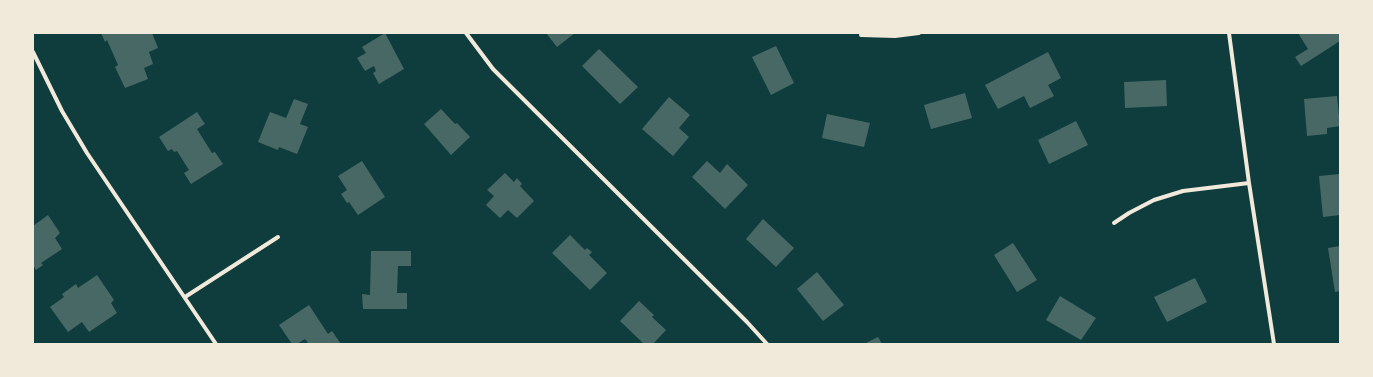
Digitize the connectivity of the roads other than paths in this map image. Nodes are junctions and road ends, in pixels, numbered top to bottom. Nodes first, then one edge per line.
1 (466, 33) edge
2 (920, 33) edge
3 (1230, 33) edge
4 (861, 35) dead end
5 (33, 52) edge
6 (1250, 183) junction
7 (1114, 223) dead end
8 (278, 237) dead end
9 (185, 297) junction
10 (216, 344) edge
11 (767, 344) edge
12 (1274, 344) edge

1 - 11 street
2 - 4 street
3 - 6 street
5 - 9 street
6 - 7 street
6 - 12 street
8 - 9 street
9 - 10 street

